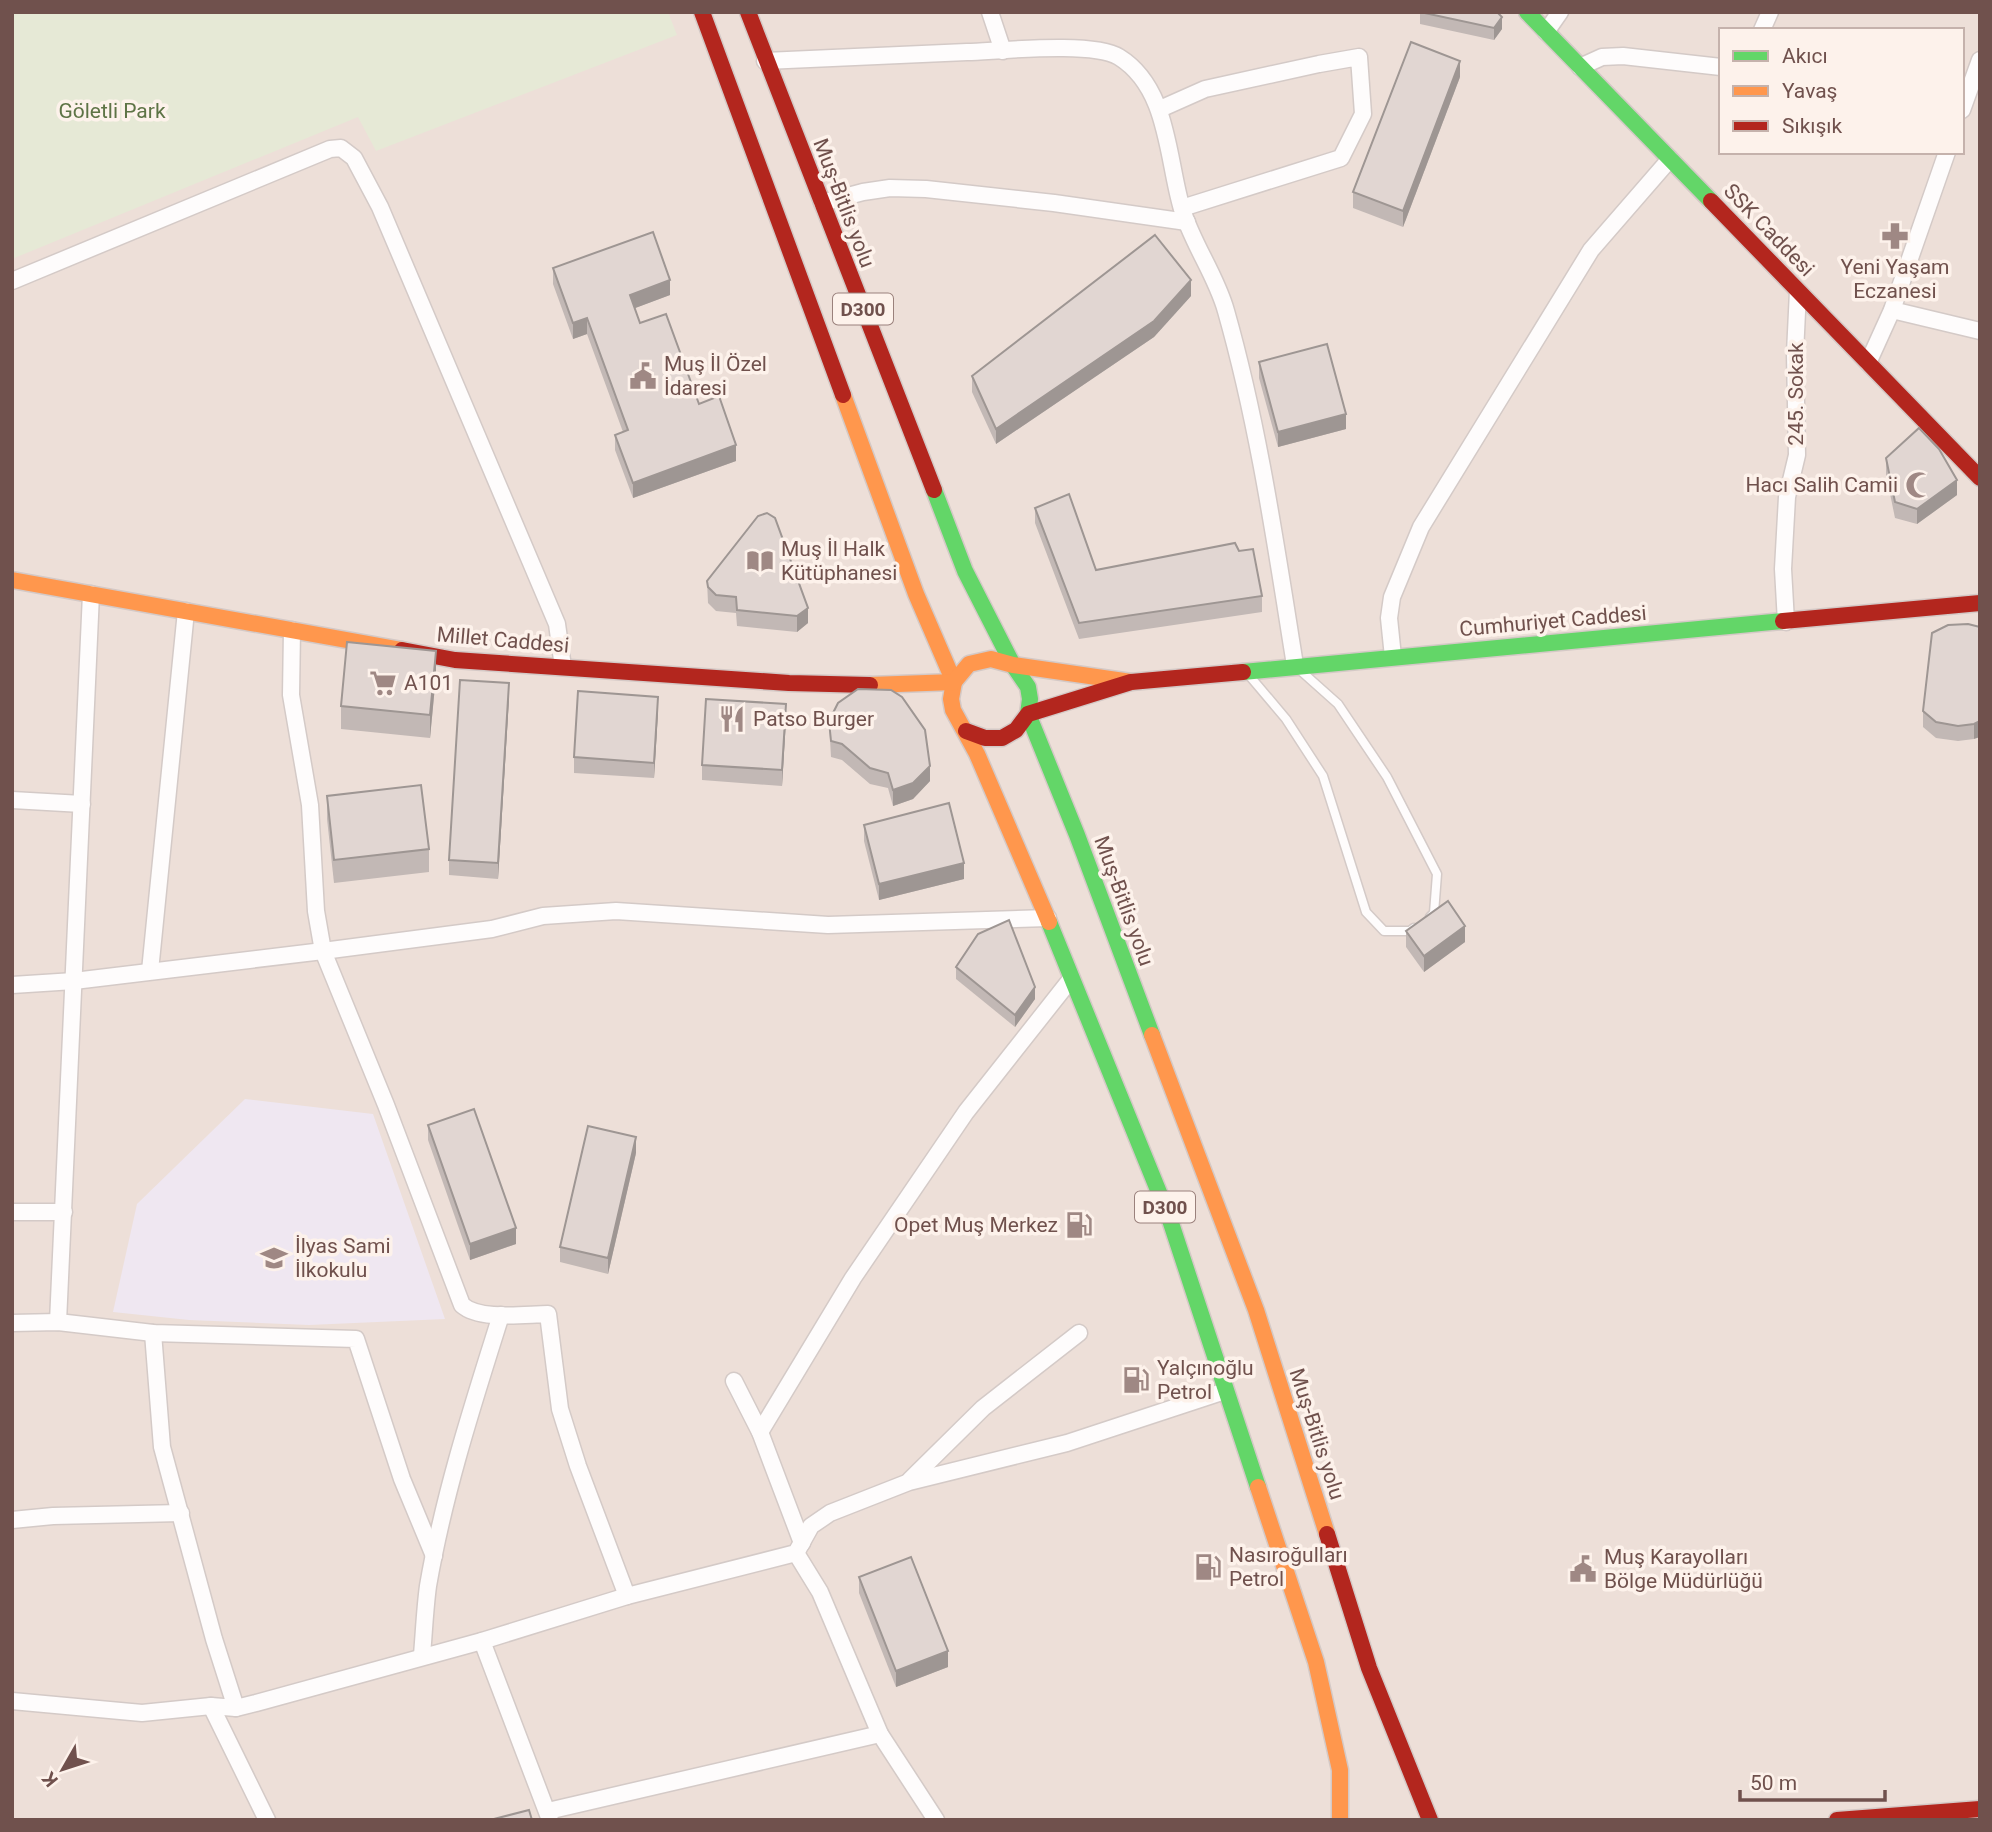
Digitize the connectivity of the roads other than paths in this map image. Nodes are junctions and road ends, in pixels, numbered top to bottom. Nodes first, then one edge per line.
1 (702, 12) edge
2 (747, 12) edge
3 (989, 12) edge
4 (1528, 12) edge
5 (1560, 12) edge
6 (1770, 12) edge
7 (1763, 28) edge
8 (1546, 32) junction
9 (1003, 51) junction
10 (1980, 60) edge
11 (765, 61) junction
12 (1580, 67) junction
13 (1719, 67) edge
14 (1971, 82) edge
15 (1964, 104) edge
16 (1160, 109) junction
17 (1946, 154) edge
18 (1670, 159) junction
19 (822, 204) junction
20 (1184, 215) junction
21 (12, 281) edge
22 (1798, 291) junction
23 (1892, 310) junction
24 (1980, 331) edge
25 (1868, 363) junction
26 (1980, 478) edge
27 (12, 580) edge
28 (91, 594) junction
29 (1980, 603) edge
30 (186, 611) junction
31 (1786, 622) junction
32 (292, 630) junction
33 (1393, 657) junction
34 (1013, 665) junction
35 (1295, 665) junction
36 (563, 667) junction
37 (1246, 672) junction
38 (954, 682) junction
39 (1131, 682) junction
40 (1028, 713) junction
41 (966, 731) junction
42 (12, 800) edge
43 (82, 804) junction
44 (1048, 918) junction
45 (323, 951) junction
46 (150, 971) junction
47 (1071, 979) junction
48 (74, 981) junction
49 (12, 985) edge
50 (12, 1212) edge
51 (64, 1212) junction
52 (501, 1315) junction
53 (58, 1322) junction
54 (12, 1323) edge
55 (153, 1333) junction
56 (1079, 1333) dead end
57 (734, 1381) dead end
58 (1225, 1391) junction
59 (760, 1432) junction
60 (909, 1482) junction
61 (181, 1513) junction
62 (12, 1520) edge
63 (799, 1548) junction
64 (434, 1556) junction
65 (627, 1596) junction
66 (482, 1641) junction
67 (422, 1656) junction
68 (12, 1701) edge
69 (211, 1706) junction
70 (236, 1708) junction
71 (880, 1734) junction
72 (1980, 1809) edge
73 (549, 1815) edge
74 (934, 1819) edge
75 (267, 1820) edge
76 (1340, 1820) edge
77 (1430, 1820) edge
78 (1838, 1820) edge

1 - 38 main road, D300
2 - 11 main road, Muş-Bitlis yolu / D300
3 - 9 street
4 - 8 main road, SSK Caddesi
5 - 8 street
6 - 7 street
8 - 12 main road, SSK Caddesi
9 - 11 street
9 - 16 street
10 - 14 street
11 - 19 main road, Muş-Bitlis yolu / D300
12 - 13 street
12 - 18 main road, SSK Caddesi
14 - 15 street
16 - 20 street
16 - 20 street
17 - 23 street
18 - 22 main road, SSK Caddesi
18 - 33 street
19 - 20 street
19 - 34 main road, Muş-Bitlis yolu / D300
20 - 35 street
21 - 36 street
22 - 25 main road, SSK Caddesi
22 - 31 street, 245. Sokak
23 - 24 street
23 - 25 street
25 - 26 main road, SSK Caddesi
27 - 28 main road, Millet Caddesi
28 - 30 main road, Millet Caddesi
28 - 43 street
29 - 31 main road, Cumhuriyet Caddesi
30 - 32 main road, Millet Caddesi
30 - 46 street
31 - 33 main road, Cumhuriyet Caddesi
32 - 36 main road, Millet Caddesi
32 - 45 street
33 - 35 main road, Cumhuriyet Caddesi
34 - 38 main road, Cumhuriyet Caddesi
34 - 39 main road, Cumhuriyet Caddesi
34 - 40 main road, Muş-Bitlis yolu / D300
35 - 37 main road, Cumhuriyet Caddesi
35 - 37 lane
36 - 38 main road, Millet Caddesi
37 - 39 main road, Cumhuriyet Caddesi
38 - 41 main road, D300
39 - 40 main road, Cumhuriyet Caddesi
40 - 41 main road, Cumhuriyet Caddesi
40 - 77 main road, Muş-Bitlis yolu / D300
41 - 44 main road, D300
42 - 43 street
43 - 48 street
44 - 45 street
44 - 47 main road, D300
45 - 46 street
45 - 52 street
46 - 48 street
47 - 58 main road, D300
47 - 59 street
48 - 49 street
48 - 51 street
50 - 51 street
51 - 53 street
52 - 64 street
52 - 65 street
53 - 54 street
53 - 55 street
55 - 61 street
55 - 64 street
56 - 60 street
57 - 59 street
58 - 60 street
58 - 76 main road, D300
59 - 63 street
60 - 63 street
61 - 62 street
61 - 70 street
63 - 65 street
63 - 71 street
64 - 67 street
65 - 66 street
66 - 67 street
66 - 73 street
67 - 70 street
68 - 69 street
69 - 70 street
69 - 75 street
71 - 73 street
71 - 74 street
72 - 78 main road

